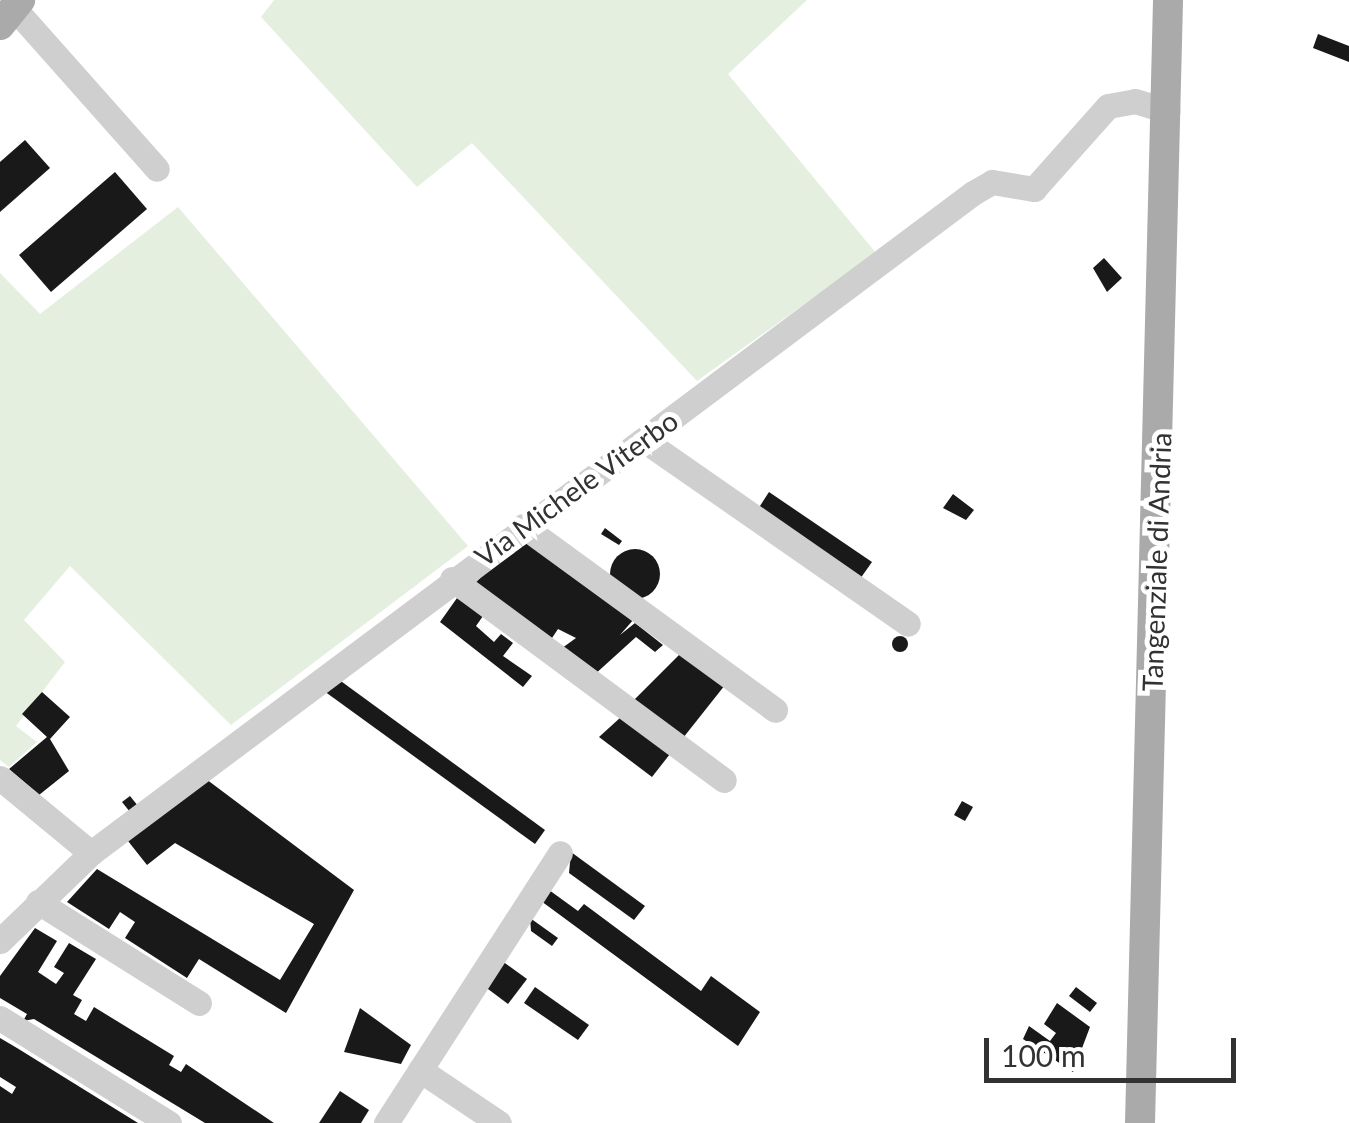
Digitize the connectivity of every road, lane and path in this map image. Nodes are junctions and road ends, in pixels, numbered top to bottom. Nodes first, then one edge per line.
1 (1168, 0) edge
2 (11, 11) edge
3 (1167, 110) junction
4 (156, 169) dead end
5 (646, 441) junction
6 (523, 526) junction
7 (452, 579) junction
8 (908, 624) dead end
9 (775, 710) dead end
10 (0, 778) edge
11 (724, 780) dead end
12 (90, 853) junction
13 (560, 853) dead end
14 (38, 902) junction
15 (0, 941) edge
16 (199, 1002) dead end
17 (0, 1018) edge
18 (420, 1070) junction
19 (170, 1123) edge
20 (386, 1123) edge
21 (500, 1123) edge
22 (1140, 1123) edge

1 - 3 main road, Tangenziale di Andria
2 - 4 street
3 - 5 street, Via Michele Viterbo
3 - 22 main road, Tangenziale di Andria
5 - 6 street, Via Michele Viterbo
5 - 8 street
6 - 7 street, Via Michele Viterbo
6 - 9 street
7 - 11 street
7 - 12 street, Via Michele Viterbo
10 - 12 street
12 - 14 street, Via Michele Viterbo
13 - 18 street
14 - 15 street, Via Michele Viterbo
14 - 16 street
17 - 19 street
18 - 20 street
18 - 21 street

